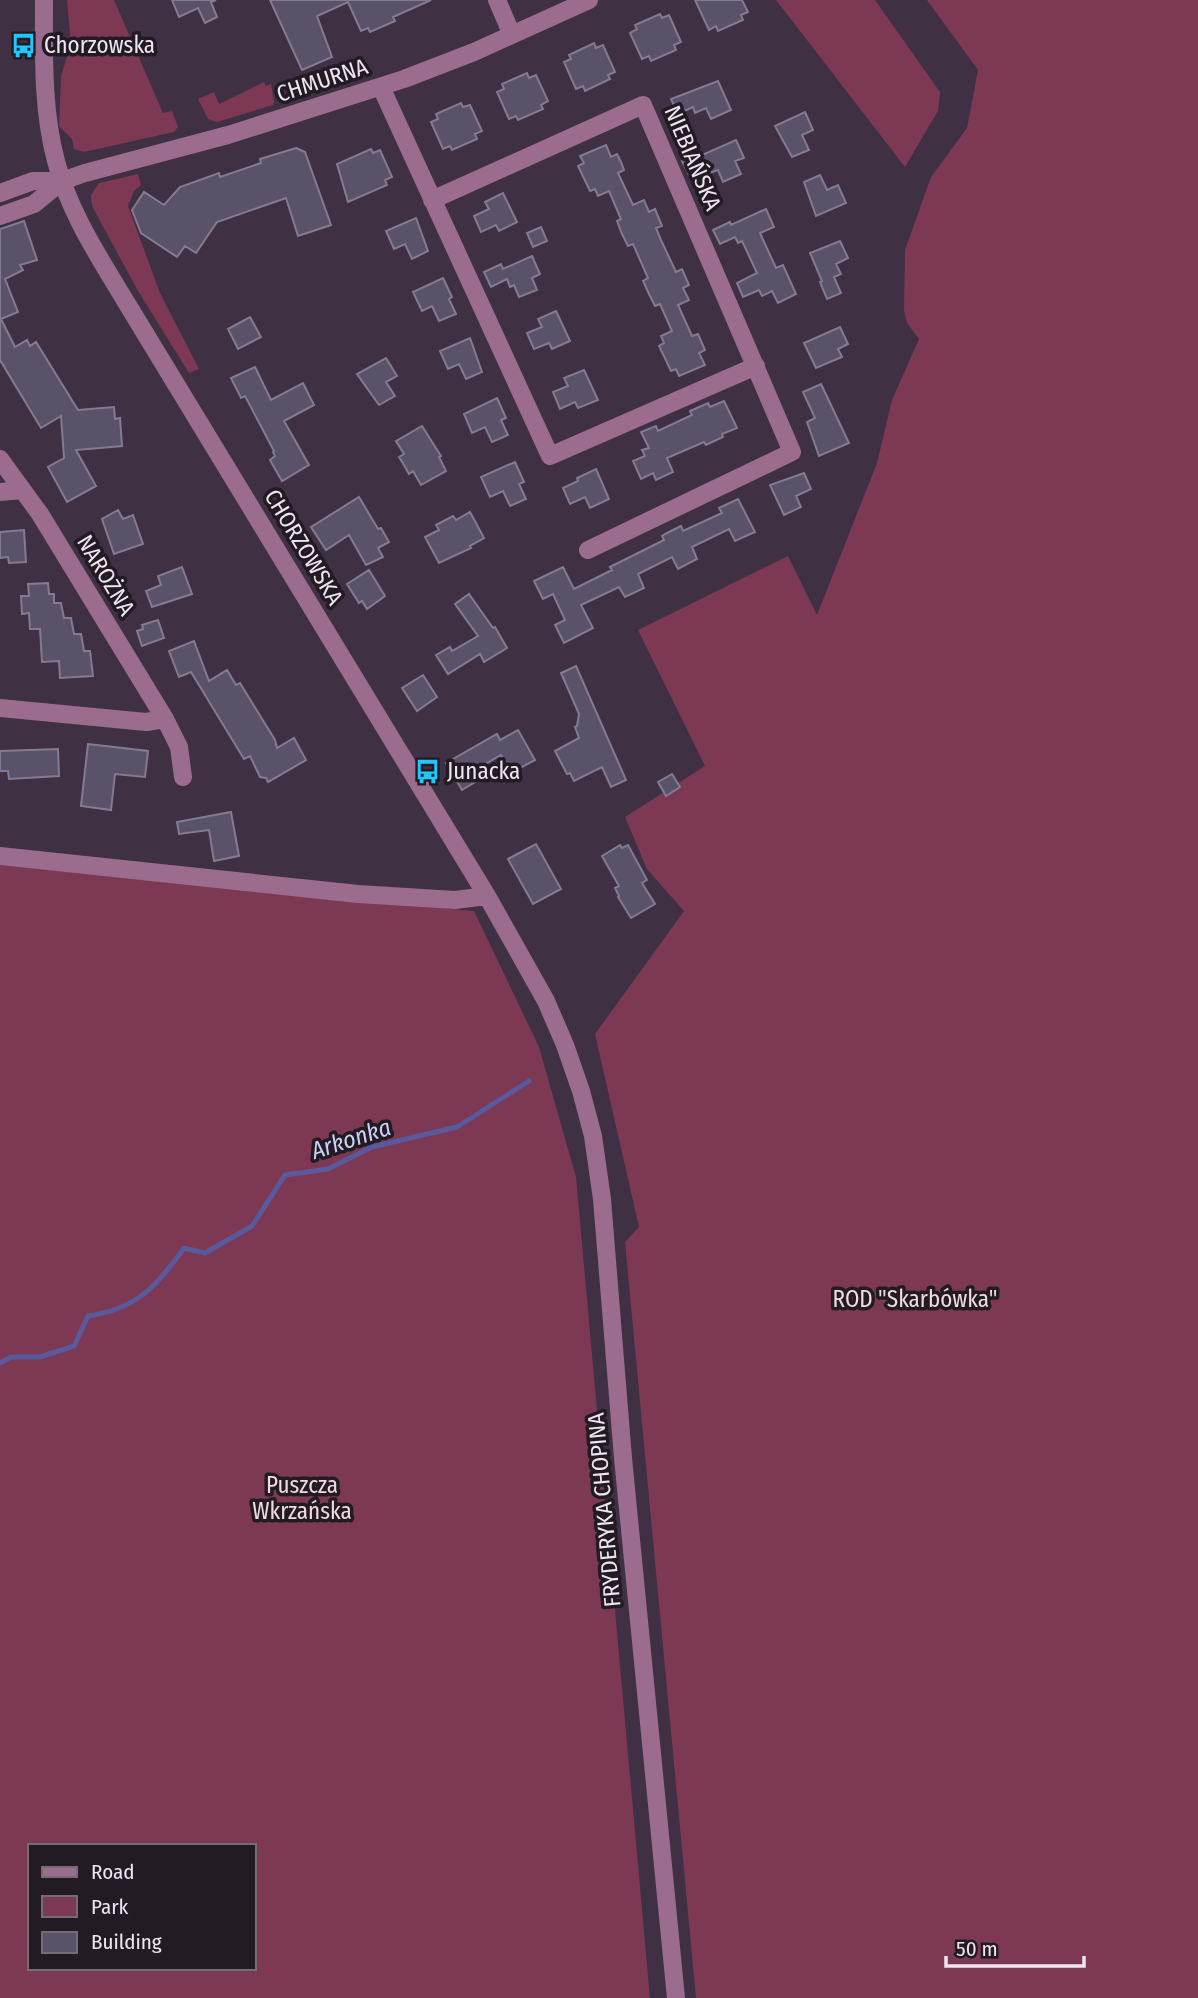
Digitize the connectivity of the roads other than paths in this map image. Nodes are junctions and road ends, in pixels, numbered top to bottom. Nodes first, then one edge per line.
1 (44, 0) edge
2 (496, 0) edge
3 (589, 0) edge
4 (512, 36) junction
5 (381, 87) junction
6 (62, 181) junction
7 (0, 193) edge
8 (432, 200) junction
9 (0, 216) edge
10 (756, 366) junction
11 (0, 460) edge
12 (22, 490) junction
13 (0, 492) edge
14 (587, 550) dead end
15 (0, 708) edge
16 (165, 719) junction
17 (183, 777) dead end
18 (0, 856) edge
19 (487, 896) junction
20 (556, 1023) joint
21 (676, 1998) edge

1 - 6 street, CHORZOWSKA
2 - 4 street
3 - 4 street, CHMURNA
4 - 5 street, CHMURNA
5 - 6 street, CHMURNA
5 - 8 street
6 - 7 street
6 - 9 street
6 - 19 street, CHORZOWSKA
8 - 10 street
8 - 10 street, NIEBIAŃSKA
10 - 14 street, NIEBIAŃSKA
11 - 12 street, NAROŻNA
12 - 13 street
12 - 16 street, NAROŻNA
15 - 16 street
16 - 17 street, NAROŻNA
18 - 19 street
19 - 20 street, CHORZOWSKA
20 - 21 street, FRYDERYKA CHOPINA

